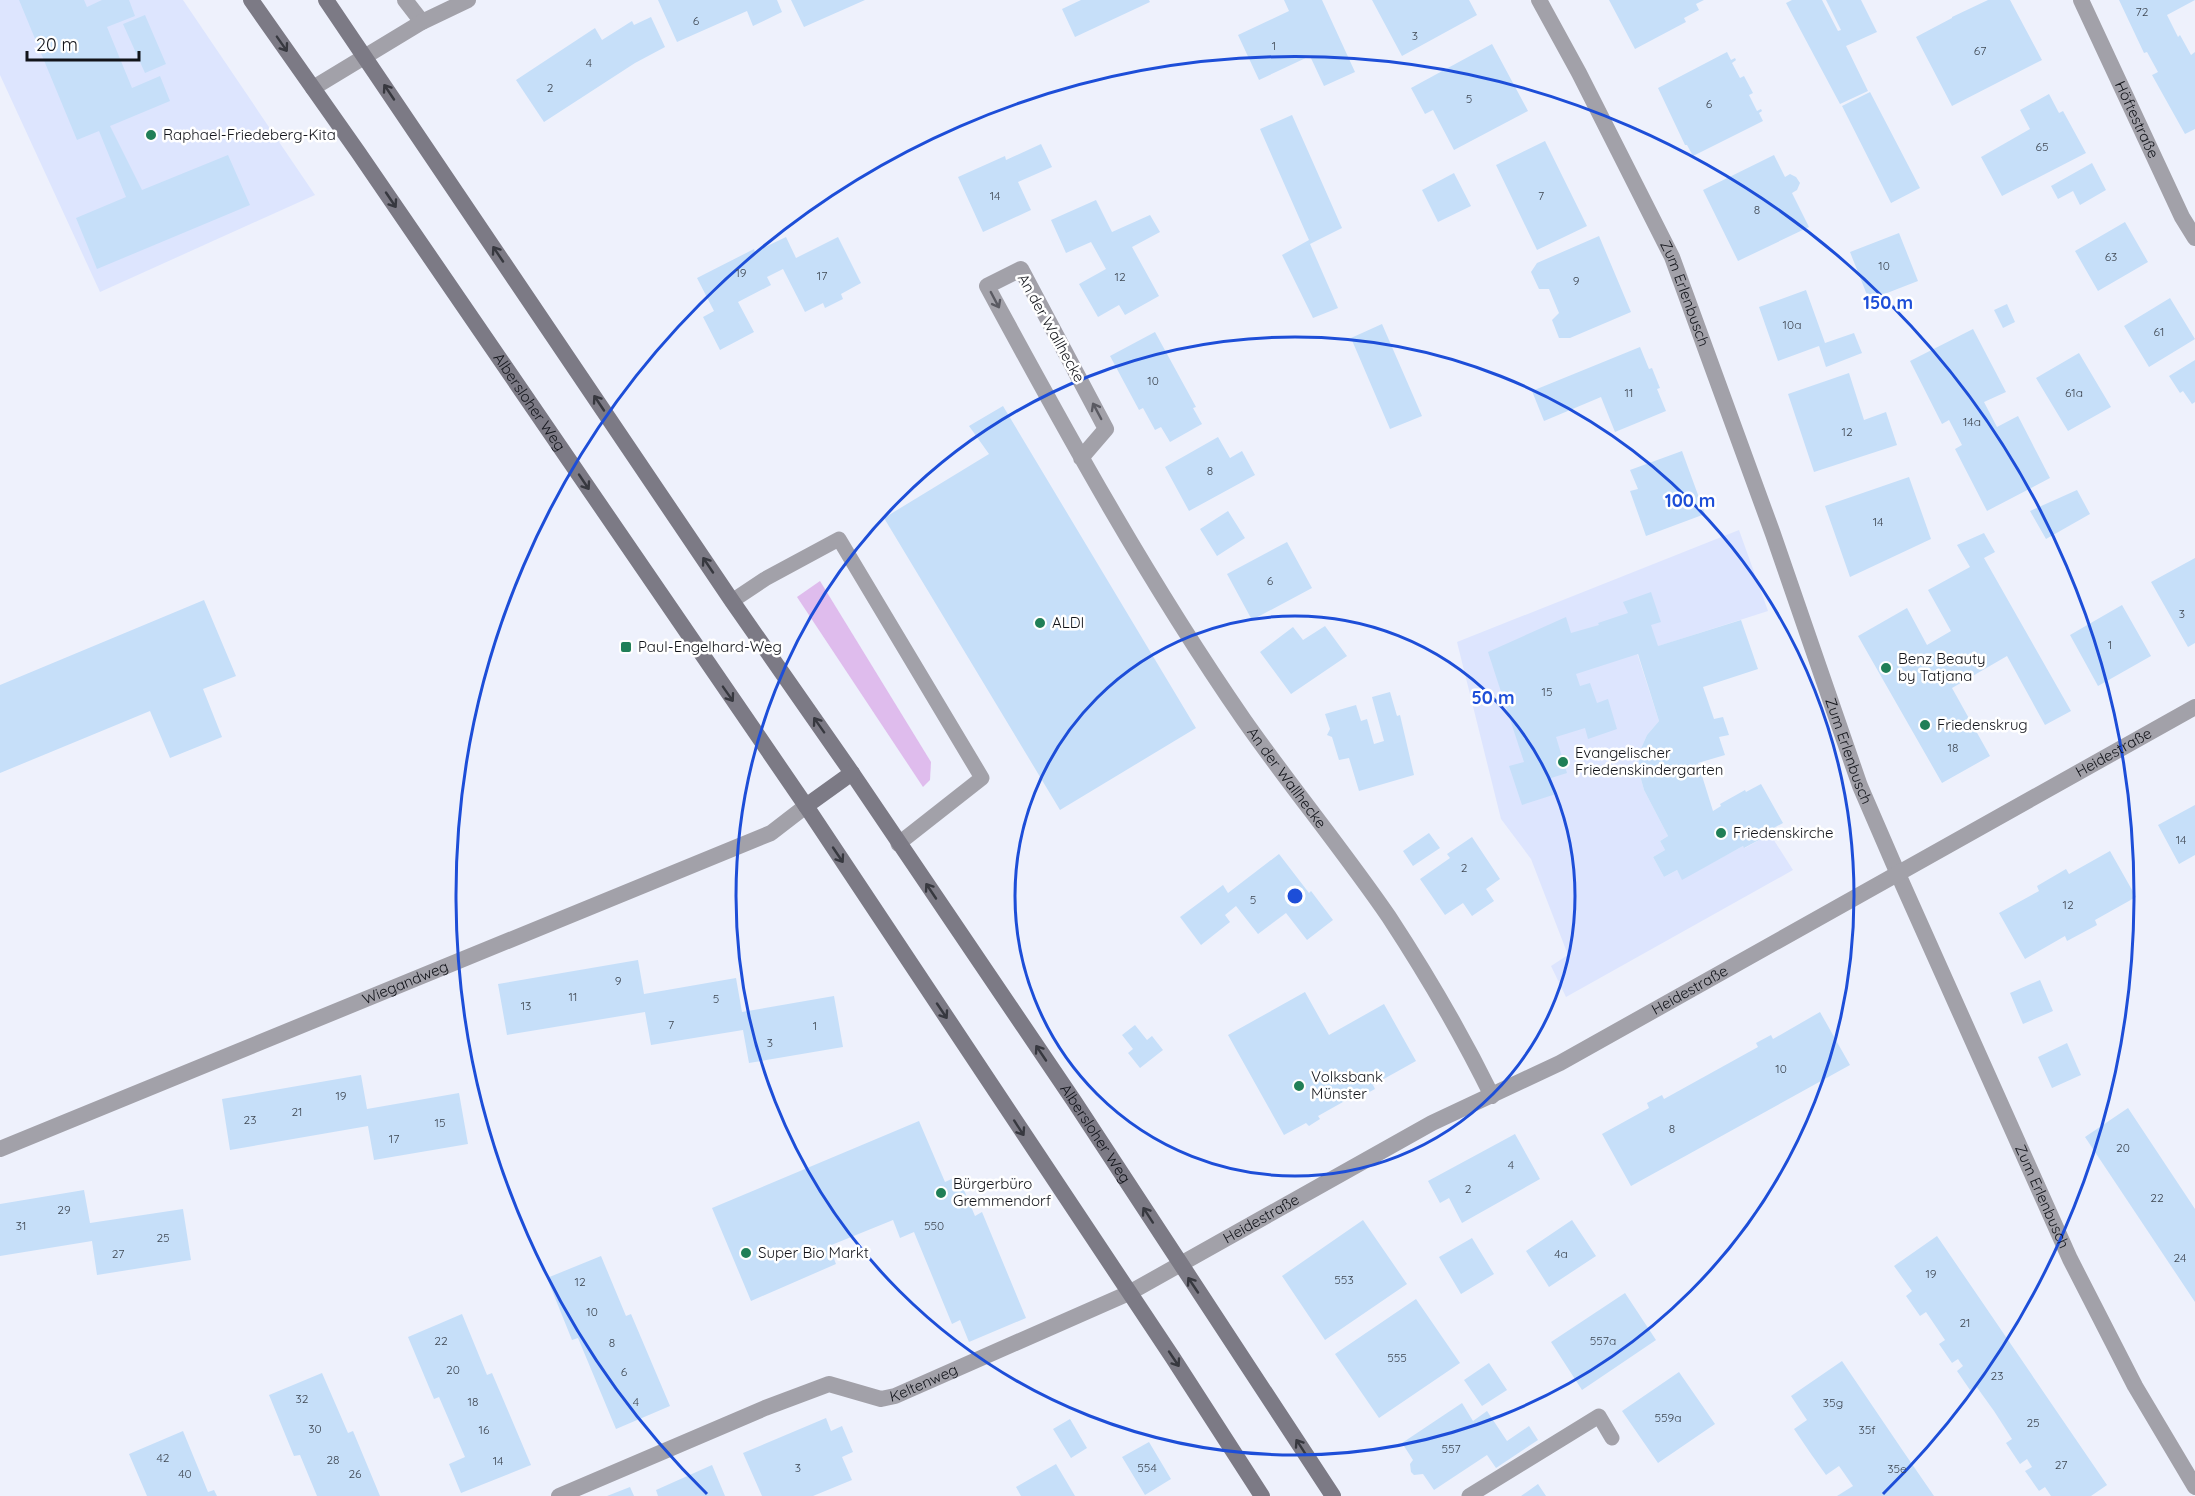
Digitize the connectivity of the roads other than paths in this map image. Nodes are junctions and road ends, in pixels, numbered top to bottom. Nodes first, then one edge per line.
1 (251, 0) edge
2 (326, 0) edge
3 (405, 0) edge
4 (468, 0) edge
5 (1539, 0) edge
6 (2081, 0) edge
7 (422, 22) junction
8 (365, 56) junction
9 (313, 88) junction
10 (2195, 238) edge
11 (1081, 459) junction
12 (732, 601) junction
13 (2195, 707) edge
14 (852, 773) junction
15 (806, 806) junction
16 (898, 844) junction
17 (1898, 874) junction
18 (1492, 1096) junction
19 (0, 1149) edge
20 (1180, 1264) junction
21 (1129, 1293) junction
22 (1612, 1438) dead end
23 (2195, 1487) edge
24 (559, 1496) edge
25 (1262, 1496) edge
26 (1333, 1496) edge
27 (1469, 1496) edge

1 -> 9 main road, Albersloher Weg
2 - 8 main road, Albersloher Weg
3 - 7 street
4 - 7 street
5 - 17 street, Zum Erlenbusch
6 - 10 street, Höftestraße
7 - 8 street
8 - 9 street
12 -> 8 main road, Albersloher Weg
9 -> 15 main road, Albersloher Weg
11 -> 11 street, An der Wallhecke
11 - 18 street, An der Wallhecke
14 -> 12 main road, Albersloher Weg
12 - 16 lane
13 - 17 street, Heidestraße
14 - 15 main road
14 - 16 main road, Albersloher Weg
15 - 19 street, Wiegandweg
15 -> 21 main road, Albersloher Weg
20 -> 16 main road, Albersloher Weg
17 - 18 street, Heidestraße
17 - 23 street, Zum Erlenbusch
18 - 20 street, Heidestraße
20 - 21 street, Keltenweg
26 -> 20 main road, Albersloher Weg
21 - 24 street, Keltenweg
21 -> 25 main road, Albersloher Weg
22 - 27 lane

